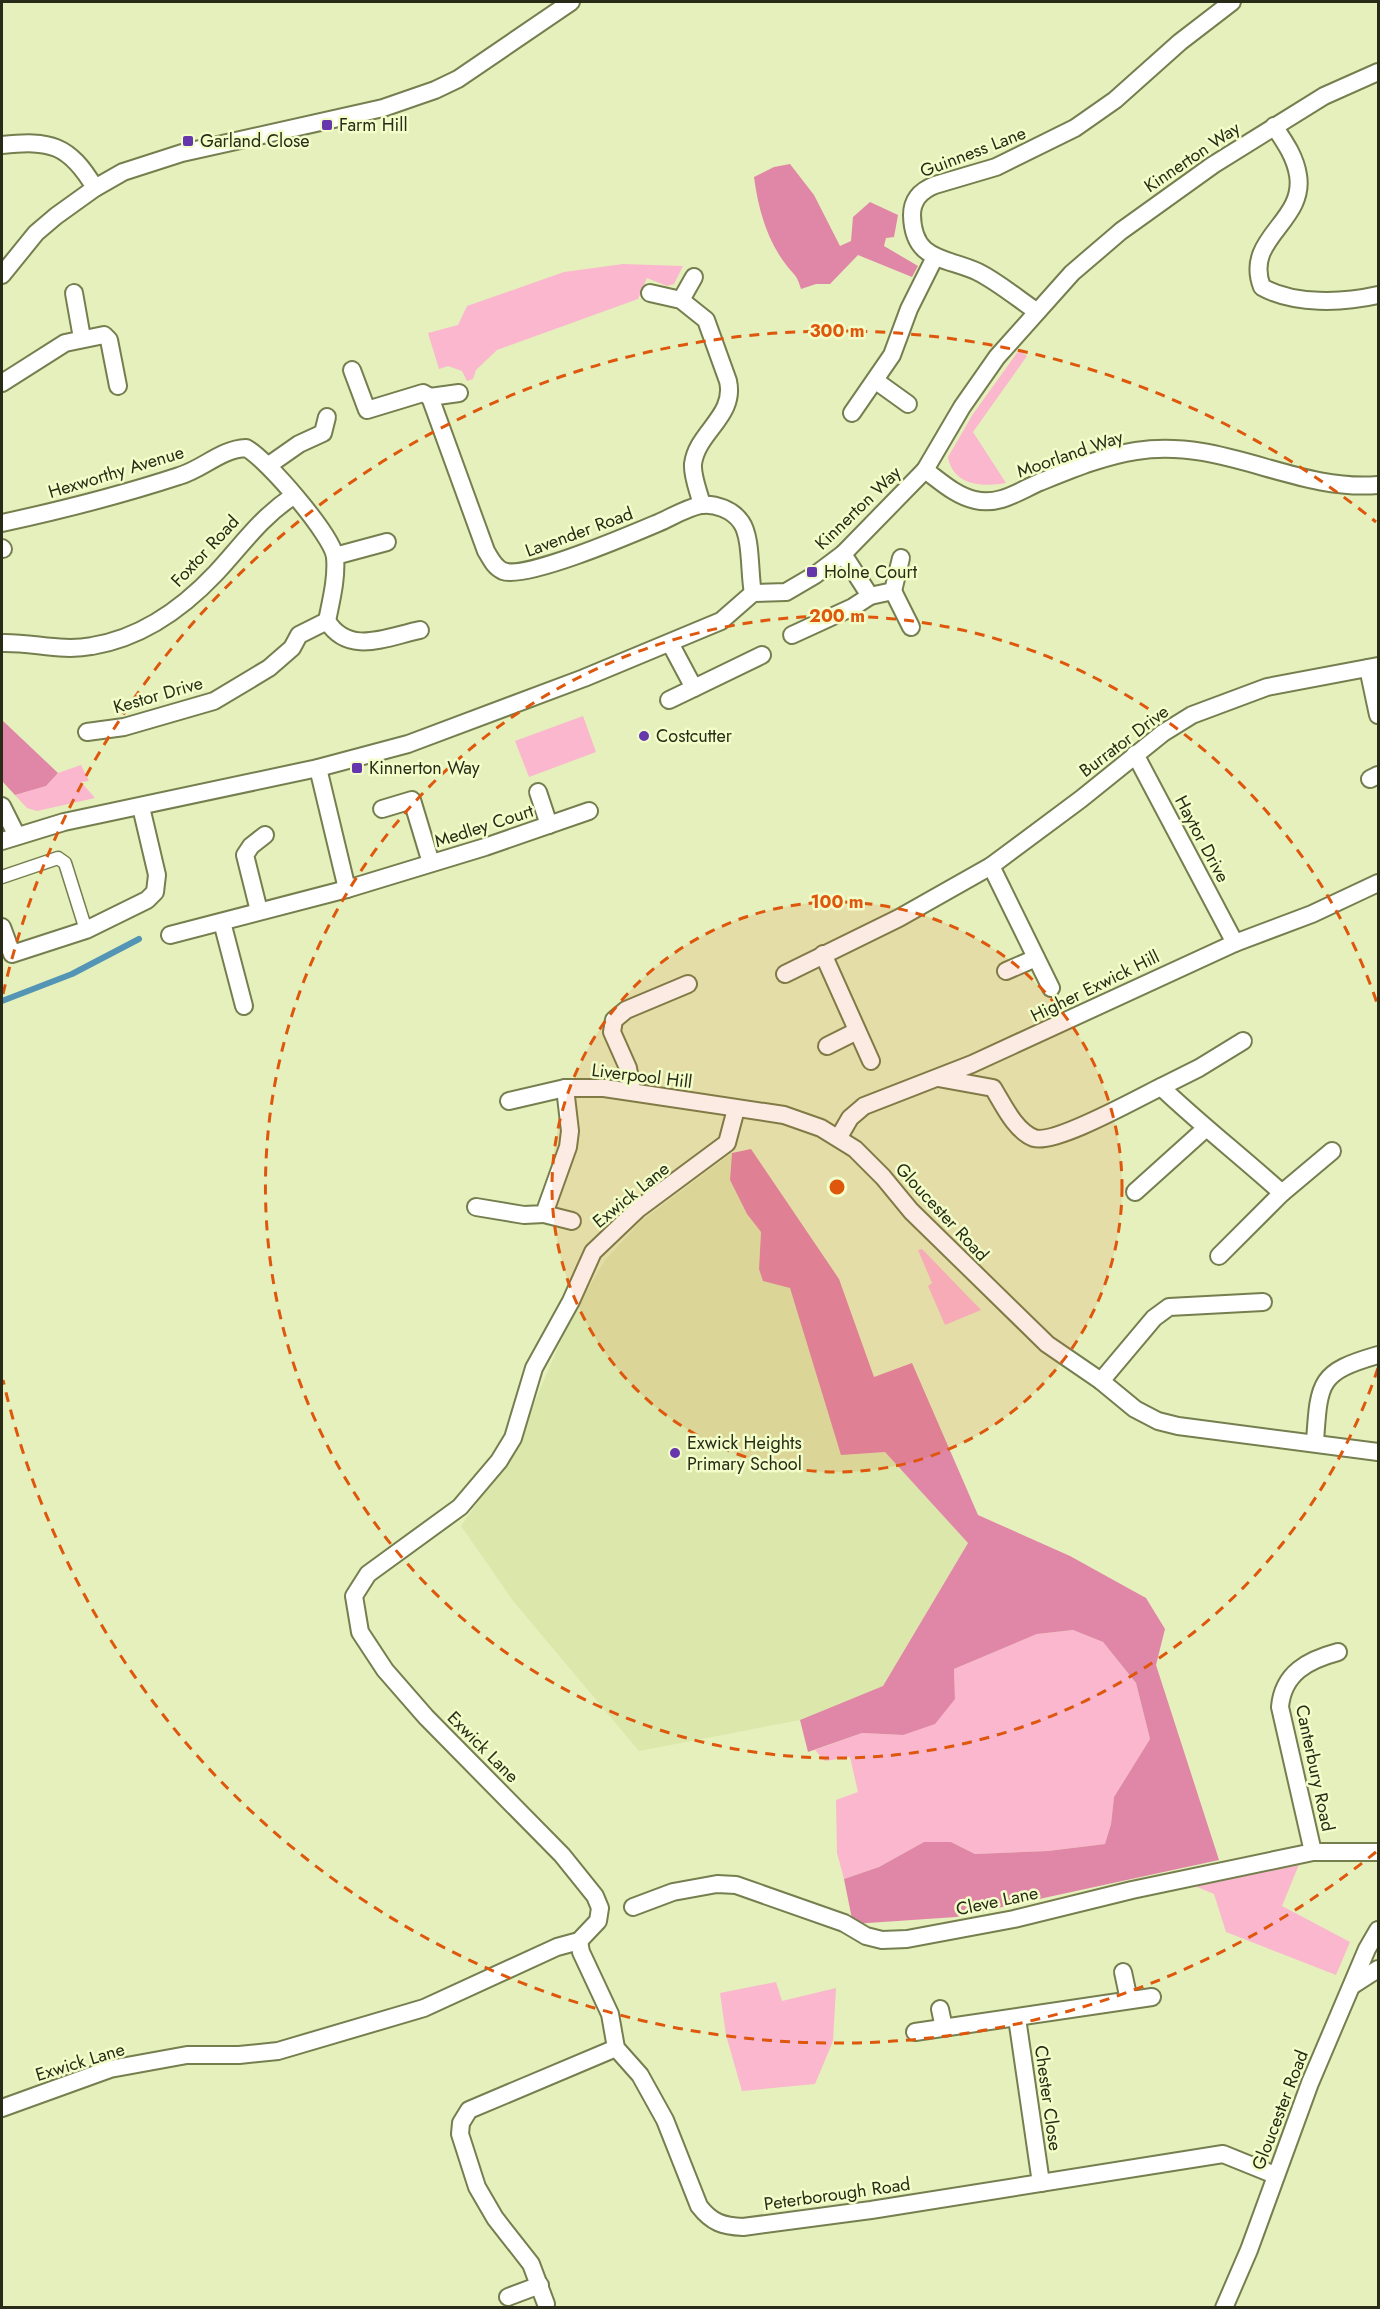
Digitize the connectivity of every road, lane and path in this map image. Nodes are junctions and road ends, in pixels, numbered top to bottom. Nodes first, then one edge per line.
1 (572, 2) edge
2 (1232, 2) edge
3 (1378, 72) edge
4 (1274, 126) junction
5 (2, 145) edge
6 (95, 188) junction
7 (930, 254) junction
8 (2, 275) edge
9 (694, 277) dead end
10 (74, 293) dead end
11 (650, 293) dead end
12 (1378, 295) edge
13 (681, 300) junction
14 (1036, 311) junction
15 (82, 338) junction
16 (352, 370) dead end
17 (876, 381) junction
18 (2, 383) edge
19 (118, 386) dead end
20 (459, 393) dead end
21 (430, 397) junction
22 (909, 404) dead end
23 (852, 413) dead end
24 (327, 417) dead end
25 (269, 465) junction
26 (925, 470) junction
27 (1378, 485) edge
28 (292, 496) junction
29 (702, 505) junction
30 (2, 523) edge
31 (387, 542) dead end
32 (843, 554) junction
33 (335, 556) junction
34 (901, 558) dead end
35 (893, 591) junction
36 (753, 593) junction
37 (870, 596) junction
38 (327, 621) junction
39 (911, 627) dead end
40 (420, 630) dead end
41 (792, 635) dead end
42 (2, 643) edge
43 (670, 643) junction
44 (762, 655) dead end
45 (1373, 667) edge
46 (694, 688) junction
47 (669, 700) dead end
48 (1378, 715) edge
49 (87, 732) dead end
50 (1135, 754) junction
51 (318, 768) junction
52 (538, 792) dead end
53 (2, 806) edge
54 (141, 807) junction
55 (382, 809) dead end
56 (589, 811) dead end
57 (549, 825) junction
58 (265, 835) dead end
59 (9, 839) edge
60 (431, 863) junction
61 (991, 866) junction
62 (2, 877) edge
63 (1378, 883) edge
64 (347, 889) junction
65 (260, 911) junction
66 (222, 922) junction
67 (2, 927) edge
68 (86, 930) junction
69 (170, 935) dead end
70 (1235, 943) junction
71 (824, 954) junction
72 (1036, 958) junction
73 (1006, 971) dead end
74 (784, 974) dead end
75 (688, 984) dead end
76 (1051, 988) dead end
77 (244, 1006) dead end
78 (856, 1031) junction
79 (1243, 1041) dead end
80 (827, 1046) dead end
81 (871, 1061) dead end
82 (937, 1078) junction
83 (1161, 1087) junction
84 (565, 1089) junction
85 (632, 1090) junction
86 (509, 1101) dead end
87 (736, 1109) junction
88 (1205, 1129) junction
89 (839, 1137) junction
90 (1332, 1151) dead end
91 (1135, 1192) dead end
92 (1282, 1193) junction
93 (476, 1207) dead end
94 (544, 1214) junction
95 (572, 1221) dead end
96 (1219, 1256) dead end
97 (1263, 1302) dead end
98 (1378, 1354) edge
99 (1101, 1381) junction
100 (1315, 1442) junction
101 (1378, 1452) edge
102 (1338, 1652) dead end
103 (1314, 1852) junction
104 (1378, 1852) edge
105 (633, 1907) dead end
106 (1378, 1930) edge
107 (579, 1941) junction
108 (1378, 1969) edge
109 (1123, 1972) dead end
110 (1353, 1985) junction
111 (1152, 1997) dead end
112 (1128, 2000) junction
113 (940, 2009) dead end
114 (1017, 2018) junction
115 (944, 2028) junction
116 (915, 2032) dead end
117 (616, 2048) junction
118 (2, 2108) edge
119 (1275, 2175) junction
120 (1041, 2183) junction
121 (540, 2284) junction
122 (508, 2297) dead end
123 (546, 2304) dead end
124 (1224, 2307) edge

1 - 6 street
2 - 7 street, Guinness Lane
3 - 4 street, Kinnerton Way
4 - 12 street
4 - 14 street, Kinnerton Way
5 - 6 street
6 - 8 street
7 - 14 street
7 - 17 street
9 - 13 street
10 - 15 street
11 - 13 street
13 - 29 street
14 - 26 street, Kinnerton Way
15 - 18 street
15 - 19 street
16 - 21 street
17 - 22 street
17 - 23 street
20 - 21 street
21 - 29 street, Lavender Road
24 - 25 street
25 - 28 street, Hexworthy Avenue
25 - 30 street, Hexworthy Avenue
26 - 27 street, Moorland Way
26 - 32 street, Kinnerton Way
28 - 33 street
28 - 42 street, Foxtor Road
29 - 36 street
31 - 33 street
32 - 36 street, Kinnerton Way
32 - 37 street
33 - 38 street
34 - 35 street
35 - 37 street
35 - 39 street
36 - 43 street
37 - 41 street
38 - 40 street
38 - 49 street, Kestor Drive
43 - 46 street
43 - 51 street
44 - 46 street
45 - 48 street, Burrator Drive
45 - 50 street, Burrator Drive
46 - 47 street
50 - 61 street, Burrator Drive
50 - 70 street, Haytor Drive
51 - 54 street
51 - 64 street
52 - 57 street, Medley Court
53 - 59 street
54 - 59 street
54 - 68 street
55 - 60 street, Medley Court
56 - 57 street, Medley Court
57 - 60 street, Medley Court
58 - 65 street
60 - 64 street, Medley Court
61 - 71 street, Burrator Drive
61 - 72 street
62 - 68 street
63 - 70 street, Higher Exwick Hill
64 - 65 street, Medley Court
65 - 66 street, Medley Court
66 - 69 street, Medley Court
66 - 77 street
67 - 68 street
70 - 82 street, Higher Exwick Hill
71 - 74 street, Burrator Drive
71 - 78 street
72 - 73 street
72 - 76 street
75 - 85 street
78 - 80 street
78 - 81 street
79 - 83 street
82 - 83 street
82 - 89 street, Higher Exwick Hill
83 - 88 street
84 - 85 street, Liverpool Hill
84 - 86 street, Liverpool Hill
84 - 94 street
85 - 87 street, Liverpool Hill
87 - 89 street, Gloucester Road
87 - 107 street, Exwick Lane
88 - 91 street
88 - 92 street
89 - 99 street, Gloucester Road
90 - 92 street
92 - 96 street
93 - 94 street
94 - 95 street
97 - 99 street
98 - 100 street
99 - 100 street, Gloucester Road
100 - 101 street, Gloucester Road
102 - 103 street, Canterbury Road
103 - 104 street, Cleve Lane
103 - 105 street, Cleve Lane
106 - 110 street, Gloucester Road
107 - 117 street
107 - 118 street, Exwick Lane
108 - 110 street
109 - 112 street
110 - 119 street, Gloucester Road
111 - 112 street
112 - 114 street
113 - 115 street
114 - 115 street
114 - 120 street, Chester Close
115 - 116 street
117 - 120 street, Peterborough Road
117 - 121 street
119 - 120 street, Peterborough Road
119 - 124 street, Gloucester Road
121 - 122 street
121 - 123 street

